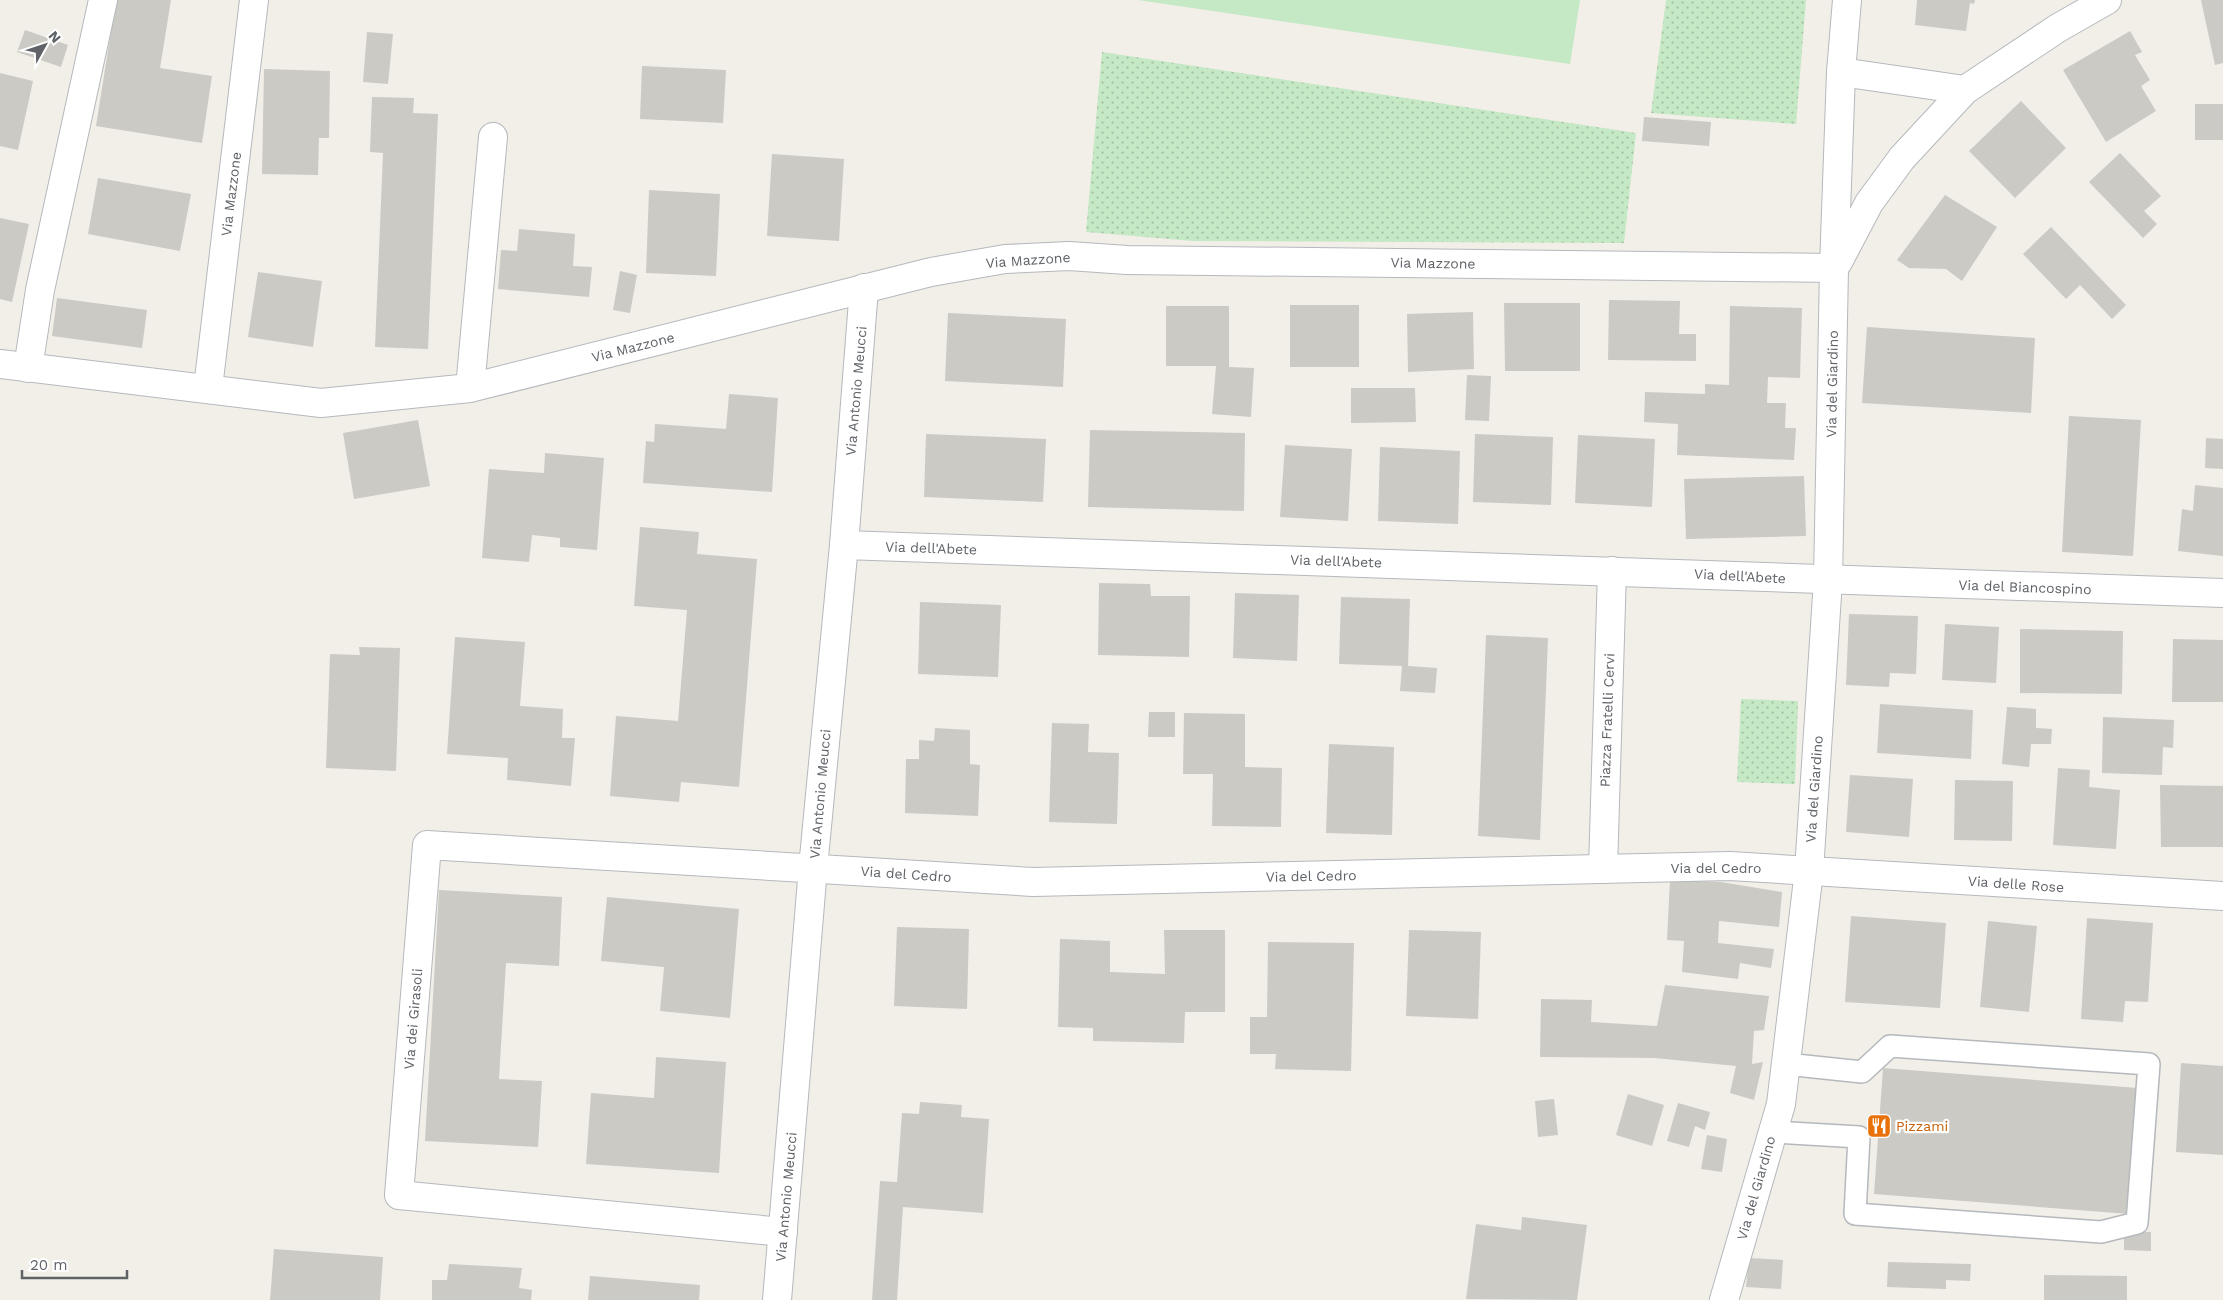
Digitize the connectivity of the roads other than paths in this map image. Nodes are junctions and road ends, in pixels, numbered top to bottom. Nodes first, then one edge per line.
1 (103, 0) edge
2 (254, 0) edge
3 (1847, 0) edge
4 (2107, 0) edge
5 (1841, 72) junction
6 (1965, 90) junction
7 (493, 137) dead end
8 (1834, 268) junction
9 (864, 288) junction
10 (0, 364) edge
11 (28, 368) junction
12 (208, 388) junction
13 (470, 388) junction
14 (844, 545) junction
15 (1612, 571) junction
16 (1828, 580) junction
17 (2223, 593) edge
18 (813, 868) junction
19 (1603, 869) junction
20 (1809, 871) junction
21 (2223, 896) edge
22 (1786, 1064) junction
23 (1772, 1132) junction
24 (783, 1232) junction
25 (777, 1300) edge
26 (1724, 1300) edge

1 - 11 street
2 - 12 street, Via Mazzone
3 - 5 street, Via del Giardino
4 - 6 street, Via del Giardino
5 - 6 street
5 - 8 street, Via del Giardino
6 - 8 street, Via del Giardino
7 - 13 street
8 - 9 street, Via Mazzone
8 - 16 street, Via del Giardino
9 - 13 street, Via Mazzone
9 - 14 street, Via Antonio Meucci
10 - 11 street, Via Mazzone
11 - 12 street, Via Mazzone
12 - 13 street, Via Mazzone
14 - 15 street, Via dell'Abete
14 - 18 street, Via Antonio Meucci
15 - 16 street, Via dell'Abete
15 - 19 street, Piazza Fratelli Cervi
16 - 17 street, Via del Biancospino
16 - 20 street, Via del Giardino
18 - 19 street, Via del Cedro
18 - 24 street, Via Antonio Meucci
18 - 24 street, Via dei Girasoli
19 - 20 street, Via del Cedro
20 - 21 street, Via delle Rose
20 - 22 street, Via del Giardino
22 - 23 street, Via del Giardino
22 - 23 lane
23 - 26 street, Via del Giardino
24 - 25 street, Via Antonio Meucci

